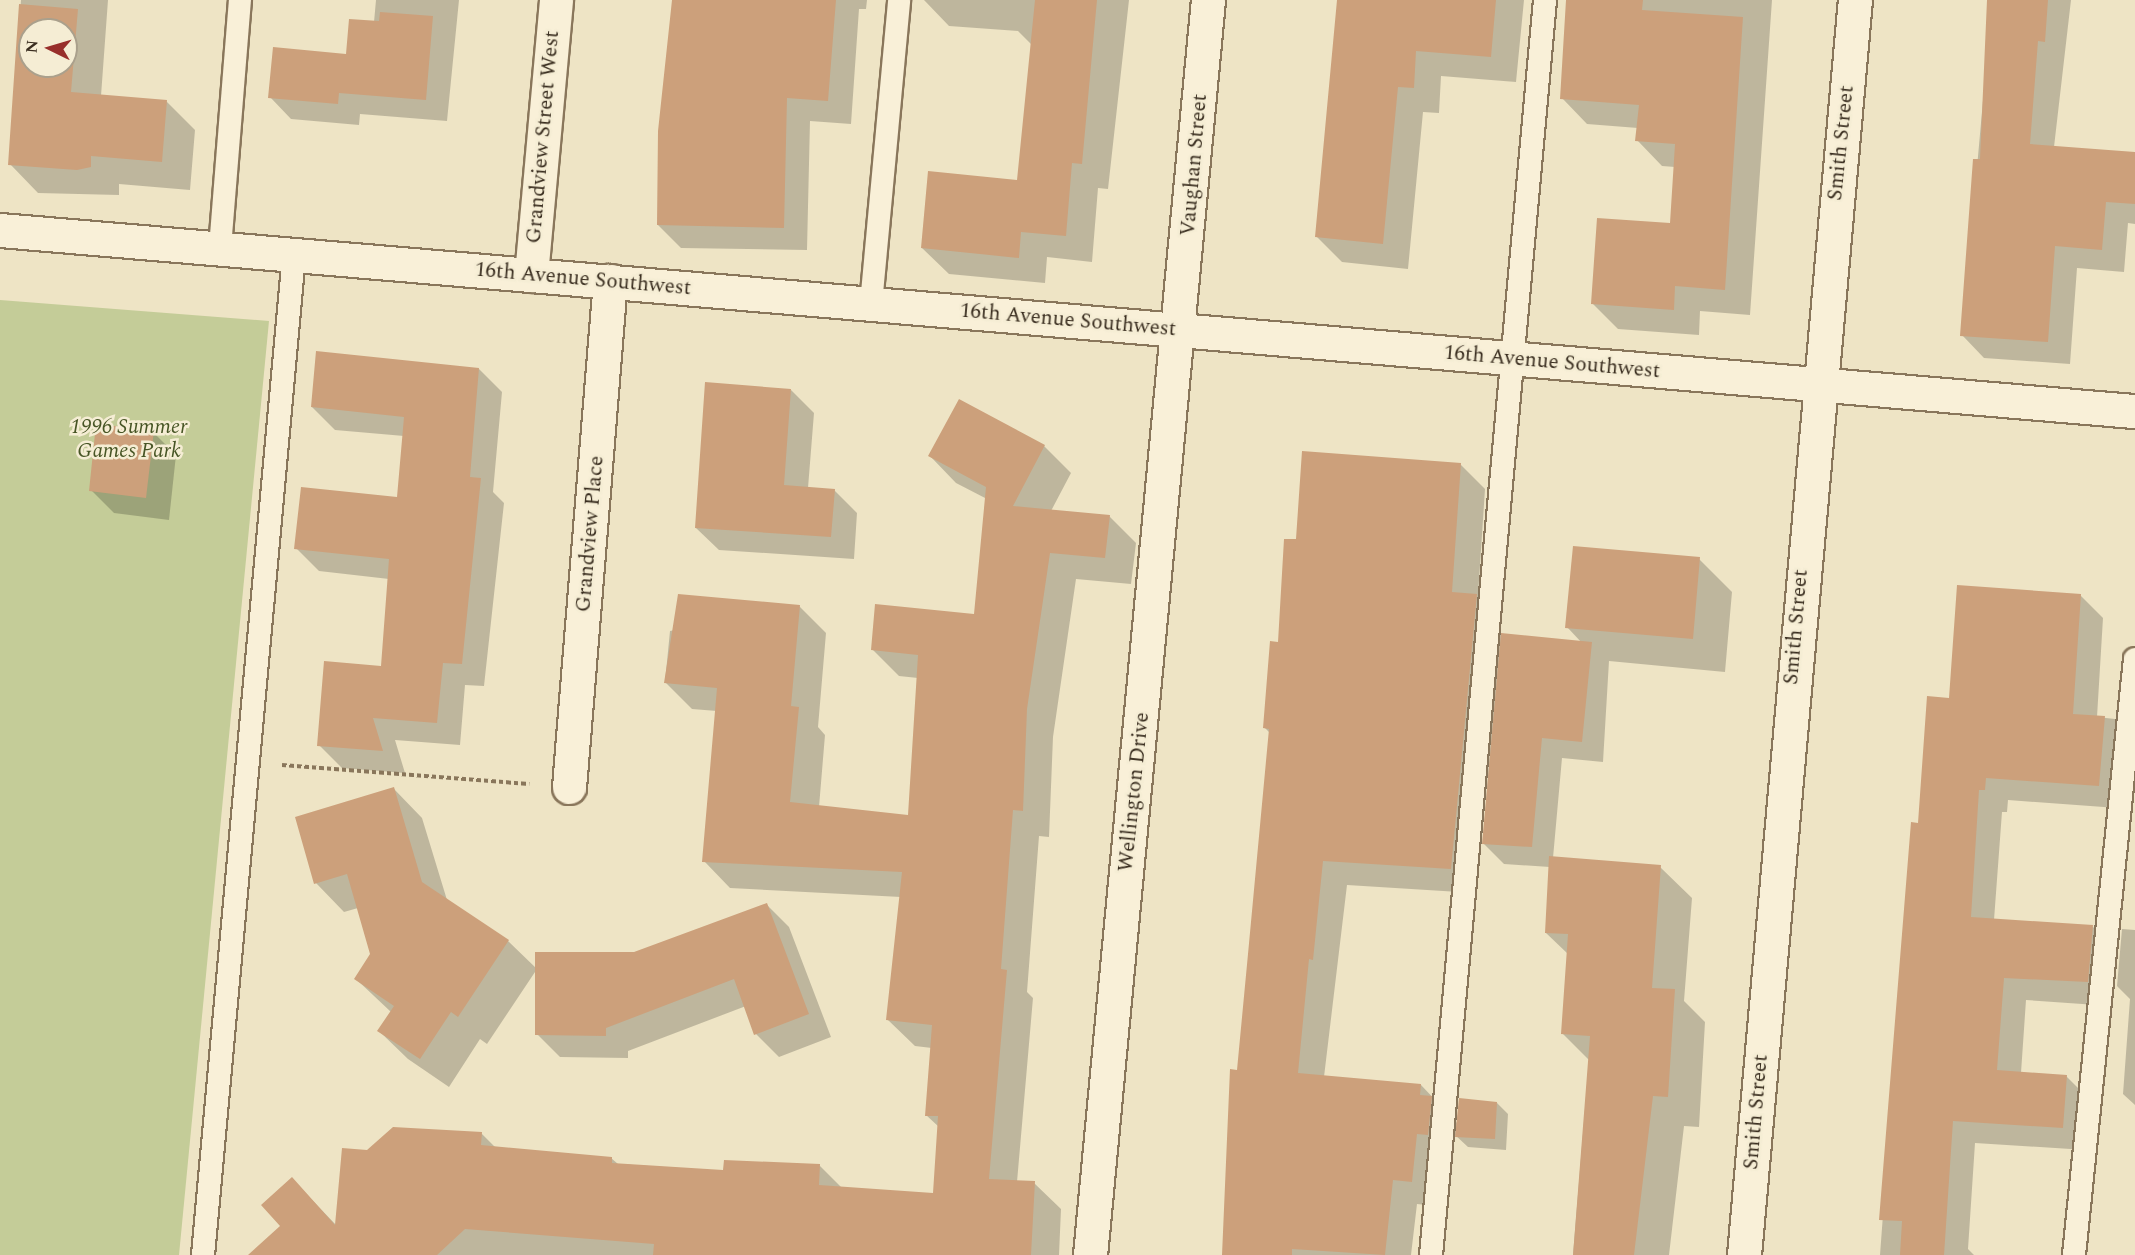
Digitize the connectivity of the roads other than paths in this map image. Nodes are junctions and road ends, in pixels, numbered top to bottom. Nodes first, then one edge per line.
1 (240, 0) edge
2 (556, 0) edge
3 (899, 0) edge
4 (1208, 0) edge
5 (1545, 0) edge
6 (1855, 0) edge
7 (0, 230) edge
8 (220, 248) junction
9 (294, 255) junction
10 (531, 274) junction
11 (610, 281) junction
12 (871, 304) junction
13 (1179, 330) junction
14 (1515, 359) junction
15 (1817, 384) junction
16 (2135, 411) edge
17 (2135, 659) edge
18 (569, 787) road end
19 (202, 1255) edge
20 (1090, 1255) edge
21 (1431, 1255) edge
22 (1743, 1255) edge
23 (2074, 1255) edge

1 - 8 lane
2 - 10 street, Grandview Street West
3 - 12 lane
4 - 13 street, Vaughan Street
5 - 14 lane
6 - 15 street, Smith Street
7 - 8 street, 16th Avenue Southwest
8 - 9 street, 16th Avenue Southwest
9 - 10 street, 16th Avenue Southwest
9 - 19 lane
10 - 11 street, 16th Avenue Southwest
11 - 12 street, 16th Avenue Southwest
11 - 18 street, Grandview Place
12 - 13 street, 16th Avenue Southwest
13 - 14 street, 16th Avenue Southwest
13 - 20 street, Wellington Drive
14 - 15 street, 16th Avenue Southwest
14 - 21 lane
15 - 16 street, 16th Avenue Southwest
15 - 22 street, Smith Street
17 - 23 lane

